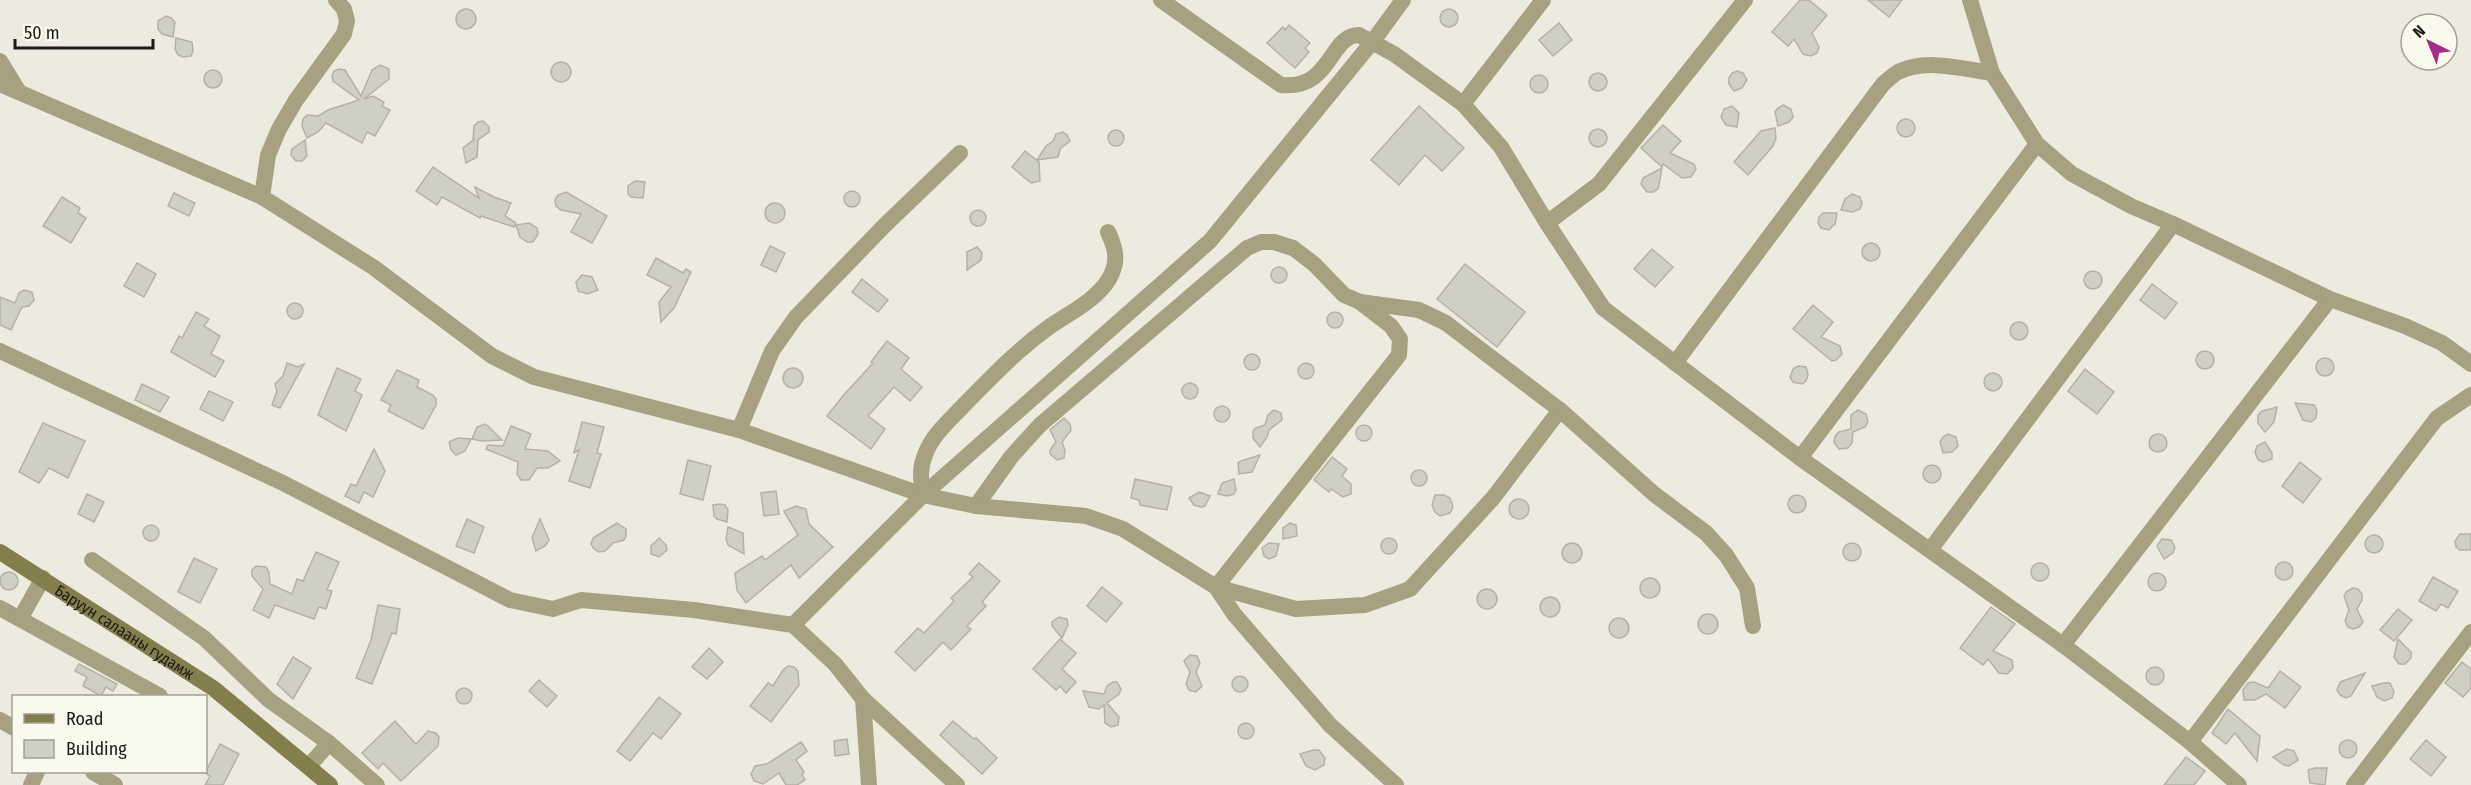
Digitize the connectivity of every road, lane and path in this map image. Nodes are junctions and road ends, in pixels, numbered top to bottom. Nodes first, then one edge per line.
1 (336, 0) edge
2 (1161, 0) edge
3 (1403, 0) edge
4 (1543, 0) edge
5 (1745, 0) edge
6 (1970, 0) edge
7 (1373, 41) junction
8 (0, 61) edge
9 (1992, 73) junction
10 (0, 84) edge
11 (20, 92) junction
12 (1463, 104) junction
13 (2037, 144) junction
14 (960, 153) dead end
15 (262, 197) junction
16 (1547, 223) junction
17 (2173, 224) junction
18 (1108, 232) dead end
19 (2330, 298) junction
20 (1360, 302) junction
21 (0, 351) edge
22 (1675, 363) junction
23 (2471, 364) edge
24 (2471, 394) edge
25 (1560, 410) junction
26 (739, 430) junction
27 (1800, 458) junction
28 (923, 495) junction
29 (976, 506) junction
30 (1930, 550) junction
31 (0, 552) edge
32 (92, 560) dead end
33 (43, 578) junction
34 (1216, 587) junction
35 (0, 608) edge
36 (20, 619) junction
37 (793, 625) junction
38 (1753, 626) dead end
39 (2471, 632) edge
40 (2063, 645) junction
41 (209, 692) edge
42 (158, 695) edge
43 (863, 699) junction
44 (2190, 742) junction
45 (329, 743) junction
46 (309, 766) junction
47 (96, 773) edge
48 (115, 785) edge
49 (330, 785) edge
50 (377, 785) edge
51 (869, 785) edge
52 (957, 785) edge
53 (1396, 785) edge
54 (2239, 785) edge
55 (2354, 785) edge

1 - 15 street
2 - 7 street
3 - 7 street
4 - 12 street
5 - 16 street
6 - 9 street
7 - 12 street
7 - 28 street
8 - 11 street
9 - 13 street
9 - 22 street
10 - 11 street
11 - 15 street
12 - 16 street
13 - 17 street
13 - 27 street
14 - 26 street
15 - 26 street
16 - 22 street
17 - 19 street
17 - 30 street
18 - 28 street
19 - 23 street
19 - 40 street
20 - 25 street
20 - 29 street
20 - 34 street
21 - 37 street
22 - 27 street
24 - 44 street
25 - 34 street
25 - 38 street
26 - 28 street
27 - 30 street
28 - 29 street
28 - 37 street
29 - 34 street
30 - 40 street
31 - 33 main road, Баруун салааны гудамж
32 - 45 street
33 - 36 street
33 - 41 main road, Баруун салааны гудамж
34 - 53 street
35 - 36 street
36 - 42 street
37 - 43 street
39 - 55 street
40 - 44 street
41 - 46 main road, Баруун салааны гудамж
43 - 51 street
43 - 52 street
44 - 54 street
45 - 46 street
45 - 50 street
46 - 49 main road, Баруун салааны гудамж
47 - 48 street

